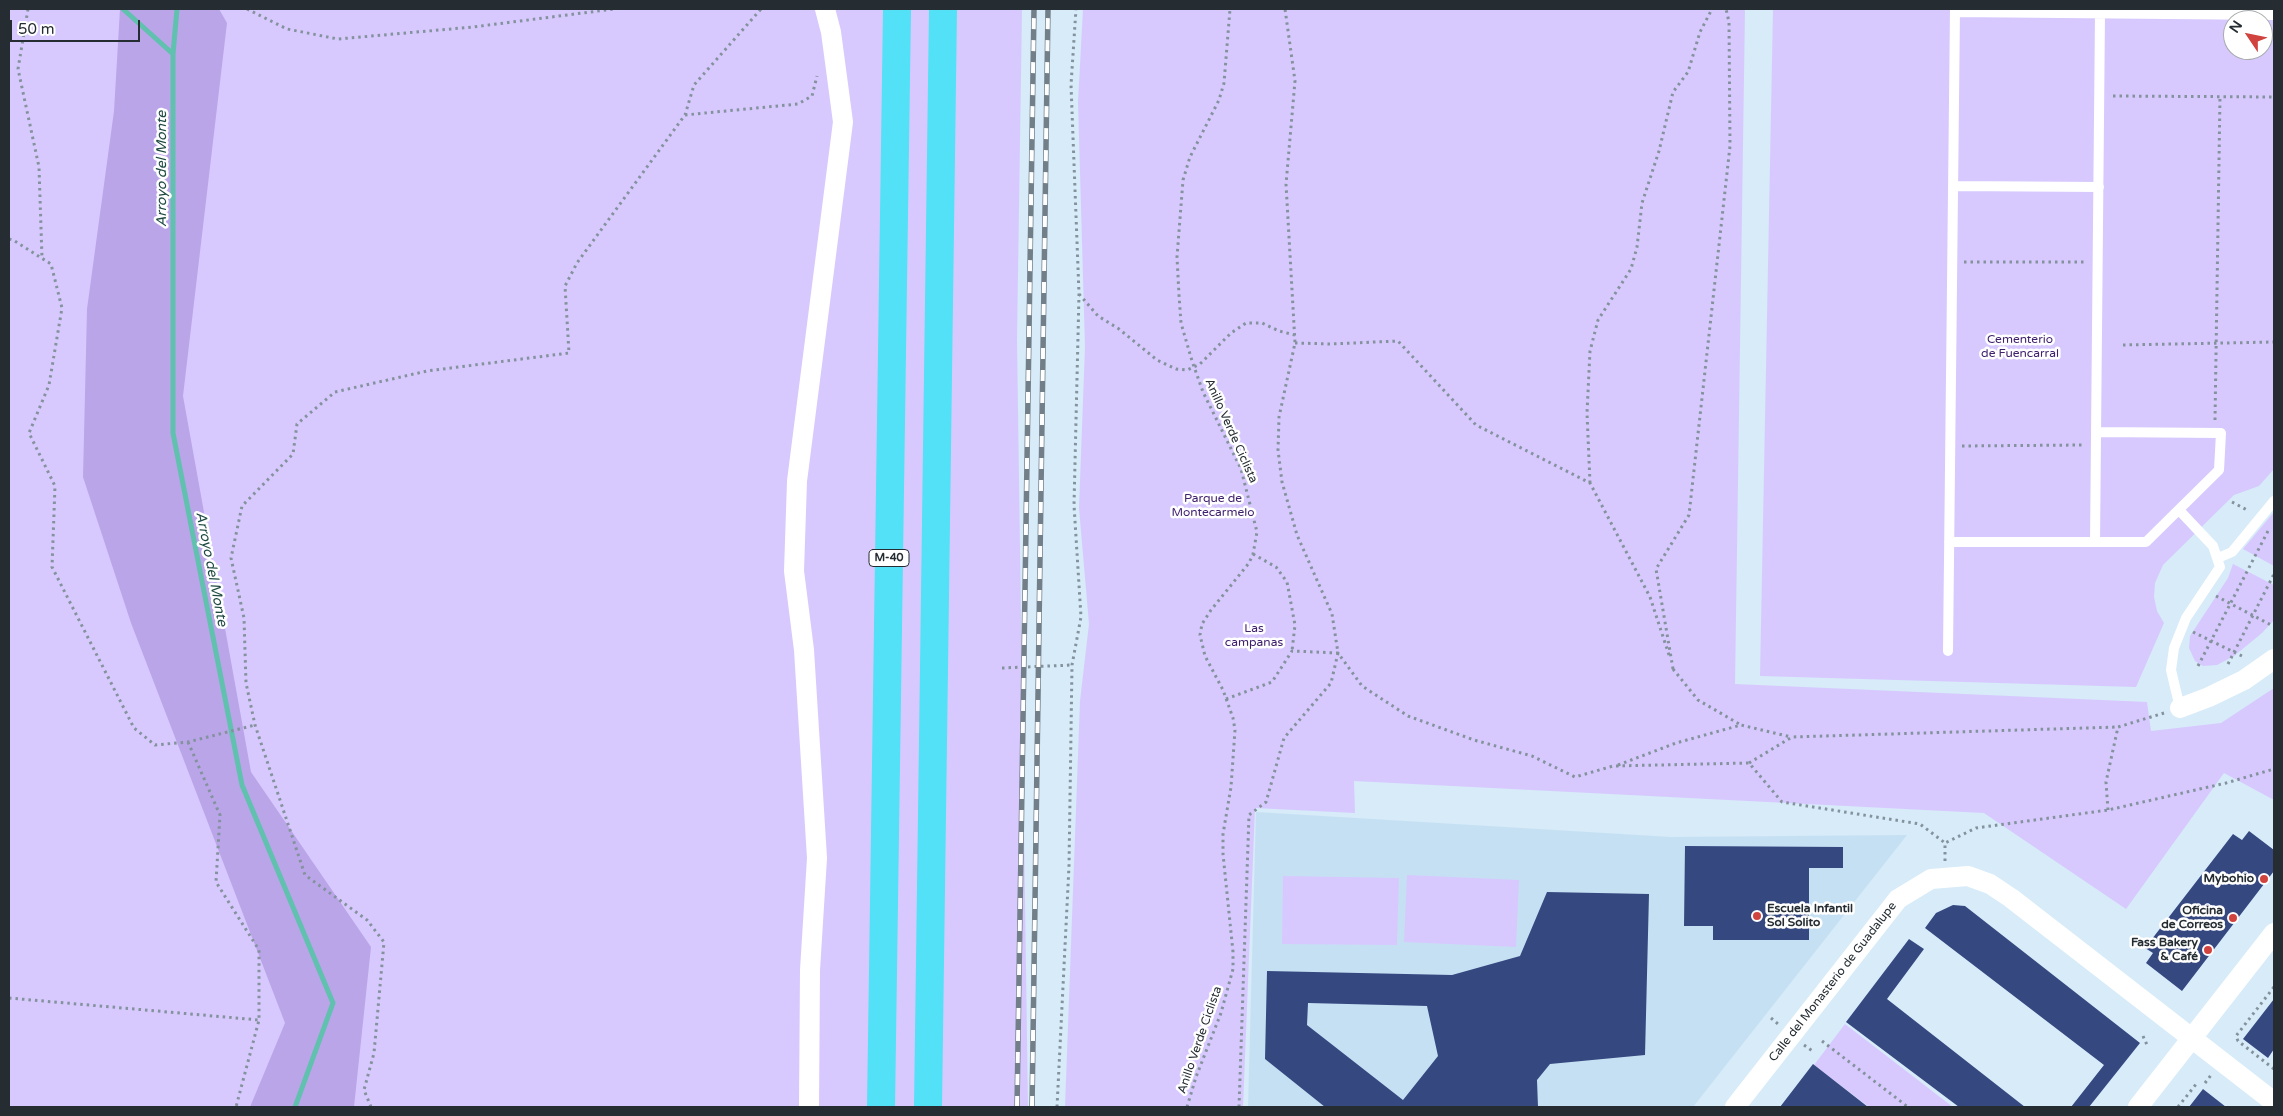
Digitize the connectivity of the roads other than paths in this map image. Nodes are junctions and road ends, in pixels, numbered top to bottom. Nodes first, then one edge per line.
1 (825, 9) edge
2 (897, 9) edge
3 (943, 9) edge
4 (1955, 10) edge
5 (2100, 13) junction
6 (2274, 15) edge
7 (1953, 186) junction
8 (2099, 188) junction
9 (2096, 432) junction
10 (2274, 502) edge
11 (2178, 510) junction
12 (1949, 542) junction
13 (2095, 542) junction
14 (2218, 558) junction
15 (1948, 651) dead end
16 (2272, 659) edge
17 (2180, 708) joint
18 (2274, 933) edge
19 (2192, 1038) junction
20 (2274, 1102) edge
21 (808, 1107) edge
22 (881, 1107) edge
23 (928, 1107) edge
24 (1735, 1107) edge
25 (2138, 1107) edge

1 - 21 street
2 - 22 highway, M-40
3 - 23 highway
4 - 5 lane
4 - 7 lane
5 - 6 lane
5 - 8 lane
7 - 8 lane
7 - 12 lane
8 - 9 lane
9 - 11 lane
9 - 13 lane
10 - 14 lane
11 - 13 lane
11 - 14 lane
12 - 13 lane
12 - 15 lane
14 - 17 lane
16 - 17 street
18 - 19 street
19 - 20 street, Calle del Monasterio de Guadalupe
19 - 24 street, Calle del Monasterio de Guadalupe
19 - 25 street

